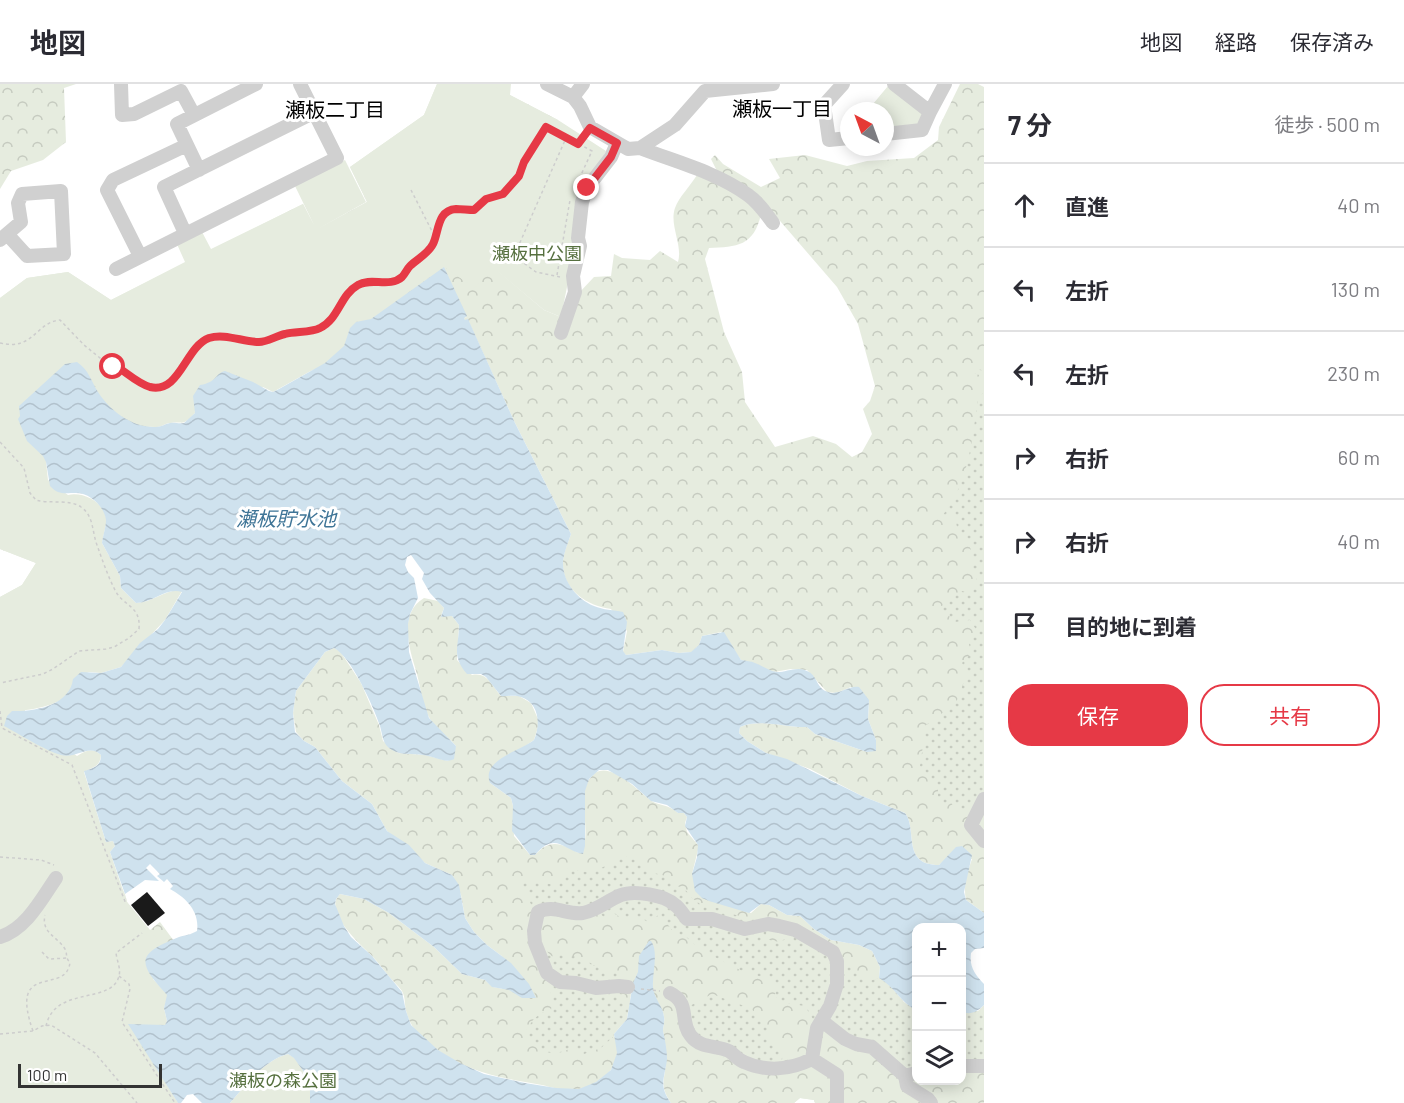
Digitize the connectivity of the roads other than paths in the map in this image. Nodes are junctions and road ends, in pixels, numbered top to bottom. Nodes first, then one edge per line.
1 (121, 84) edge
2 (256, 84) edge
3 (300, 84) edge
4 (547, 84) edge
5 (584, 84) edge
6 (773, 84) edge
7 (843, 84) edge
8 (894, 84) edge
9 (945, 84) edge
10 (573, 97) junction
11 (315, 112) junction
12 (930, 112) junction
13 (194, 115) junction
14 (894, 133) edge
15 (840, 139) edge
16 (617, 143) junction
17 (187, 145) junction
18 (640, 148) junction
19 (199, 170) junction
20 (772, 223) dead end
21 (185, 233) junction
22 (4, 237) edge
23 (140, 256) junction
24 (116, 269) dead end
25 (561, 333) dead end
26 (984, 799) edge
27 (984, 841) edge
28 (56, 878) road end
29 (0, 937) edge
30 (628, 987) road end
31 (670, 993) road end
32 (822, 1021) junction
33 (812, 1059) junction
34 (966, 1066) edge
35 (984, 1066) edge
36 (911, 1075) edge
37 (837, 1103) edge
38 (931, 1103) edge

1 - 13 street
2 - 13 street
3 - 11 street
4 - 10 street
5 - 10 street
6 - 18 street
7 - 15 street
8 - 12 street
9 - 12 street
10 - 16 street
11 - 19 street
11 - 21 street
12 - 14 street
13 - 17 street
16 - 18 street
16 - 25 street
17 - 19 street
17 - 23 street
18 - 20 street
19 - 21 street
21 - 23 street
22 - 22 street
23 - 24 street
26 - 27 street
28 - 29 street
30 - 32 street
31 - 33 street
32 - 33 street
32 - 36 street
33 - 37 street
34 - 35 street
36 - 38 street

